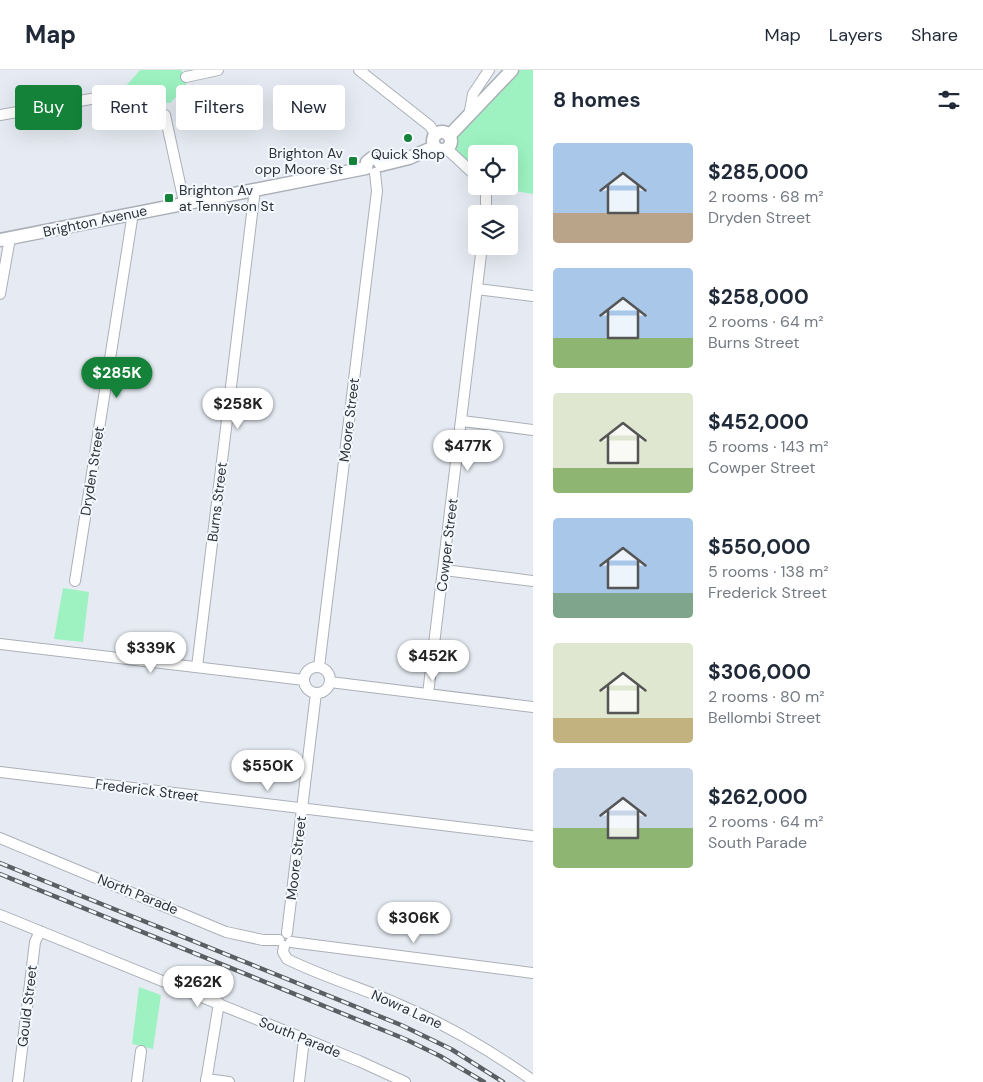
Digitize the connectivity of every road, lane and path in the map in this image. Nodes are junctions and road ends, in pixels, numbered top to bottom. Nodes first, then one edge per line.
1 (218, 70) edge
2 (359, 70) edge
3 (489, 70) edge
4 (512, 70) edge
5 (186, 77) dead end
6 (92, 99) edge
7 (0, 115) edge
8 (469, 116) junction
9 (166, 119) edge
10 (439, 143) junction
11 (374, 169) junction
12 (468, 169) edge
13 (256, 189) junction
14 (184, 202) junction
15 (133, 213) junction
16 (5, 239) edge
17 (481, 255) edge
18 (477, 289) junction
19 (0, 294) edge
20 (533, 296) edge
21 (462, 421) junction
22 (533, 430) edge
23 (444, 570) junction
24 (75, 581) dead end
25 (533, 581) edge
26 (0, 644) edge
27 (197, 667) junction
28 (319, 667) junction
29 (304, 680) junction
30 (330, 682) junction
31 (316, 693) junction
32 (428, 694) junction
33 (533, 707) edge
34 (0, 772) edge
35 (302, 808) junction
36 (533, 836) edge
37 (0, 838) edge
38 (0, 915) edge
39 (40, 931) junction
40 (285, 940) junction
41 (533, 972) edge
42 (220, 1004) junction
43 (304, 1039) junction
44 (142, 1052) dead end
45 (206, 1080) edge
46 (532, 1080) dead end
47 (18, 1082) edge
48 (137, 1082) edge
49 (229, 1082) edge
50 (299, 1082) edge
51 (405, 1082) edge

1 - 5 street
2 - 10 street
3 - 8 street
4 - 8 main road
6 - 7 street
8 - 10 main road
9 - 14 street
10 - 11 main road, Brighton Avenue
10 - 12 street
11 - 13 main road, Brighton Avenue
11 - 28 street, Moore Street
13 - 14 main road, Brighton Avenue
13 - 27 street, Burns Street
14 - 15 main road, Brighton Avenue
15 - 16 main road, Brighton Avenue
15 - 24 street, Dryden Street
16 - 19 street
17 - 18 street, Cowper Street
18 - 20 street
18 - 21 street, Cowper Street
21 - 22 street
21 - 23 street, Cowper Street
23 - 25 street
23 - 32 street, Cowper Street
26 - 27 street
27 - 29 street
28 - 29 street
28 - 30 street
29 - 31 street
30 - 31 street
30 - 32 street
31 - 35 street, Moore Street
32 - 33 street
34 - 35 street, Frederick Street
35 - 36 street, Frederick Street
35 - 40 street, Moore Street
37 - 40 street, North Parade
38 - 39 street, South Parade
39 - 42 street, South Parade
39 - 47 street, Gould Street
40 - 41 street, North Parade
40 - 46 street, Nowra Lane
42 - 43 street, South Parade
42 - 45 street
43 - 50 street
43 - 51 street, South Parade
44 - 48 street
45 - 49 street

